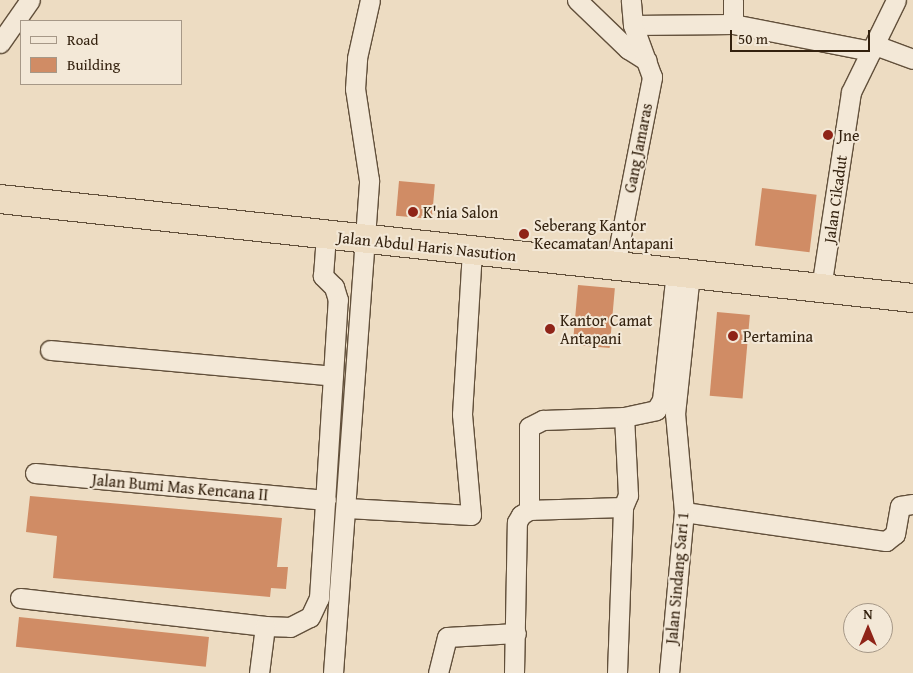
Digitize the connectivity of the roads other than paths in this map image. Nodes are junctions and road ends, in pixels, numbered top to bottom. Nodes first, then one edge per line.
1 (30, 0) edge
2 (370, 0) edge
3 (577, 0) edge
4 (631, 0) edge
5 (733, 0) edge
6 (896, 0) edge
7 (733, 24) junction
8 (633, 25) junction
9 (0, 44) edge
10 (873, 48) junction
11 (913, 59) edge
12 (647, 61) junction
13 (0, 199) edge
14 (326, 236) junction
15 (363, 240) junction
16 (472, 250) junction
17 (615, 266) junction
18 (683, 273) junction
19 (821, 288) junction
20 (913, 298) edge
21 (50, 350) dead end
22 (333, 376) junction
23 (624, 416) junction
24 (35, 473) dead end
25 (326, 500) junction
26 (913, 504) edge
27 (623, 507) junction
28 (347, 508) junction
29 (529, 510) junction
30 (684, 512) junction
31 (20, 598) dead end
32 (265, 626) junction
33 (516, 634) junction
34 (259, 673) edge
35 (333, 673) edge
36 (438, 673) edge
37 (514, 673) edge
38 (617, 673) edge
39 (669, 673) edge

1 - 9 street
2 - 15 street
3 - 12 street
4 - 8 street, Gang Jamaras
5 - 7 street
6 - 10 street, Jalan Cikadut
7 - 8 street
7 - 10 street
8 - 12 street, Gang Jamaras
10 - 11 street
10 - 19 street, Jalan Cikadut
12 - 17 street, Gang Jamaras
13 - 14 highway, Jalan Abdul Haris Nasution
14 - 15 highway, Jalan Abdul Haris Nasution
14 - 22 street
15 - 16 highway, Jalan Abdul Haris Nasution
15 - 28 street
16 - 17 highway, Jalan Abdul Haris Nasution
16 - 28 street
17 - 18 highway, Jalan Abdul Haris Nasution
18 - 19 highway, Jalan Abdul Haris Nasution
18 - 23 street
18 - 30 street, Jalan Sindang Sari 1
19 - 20 highway, Jalan Abdul Haris Nasution
21 - 22 street
22 - 25 street
23 - 27 street
23 - 29 street
24 - 25 street, Jalan Bumi Mas Kencana II
25 - 32 street
26 - 30 street
27 - 29 street
27 - 38 street
28 - 35 street
29 - 33 street
30 - 39 street, Jalan Sindang Sari 1
31 - 32 street
32 - 34 street
33 - 36 street
33 - 37 street

